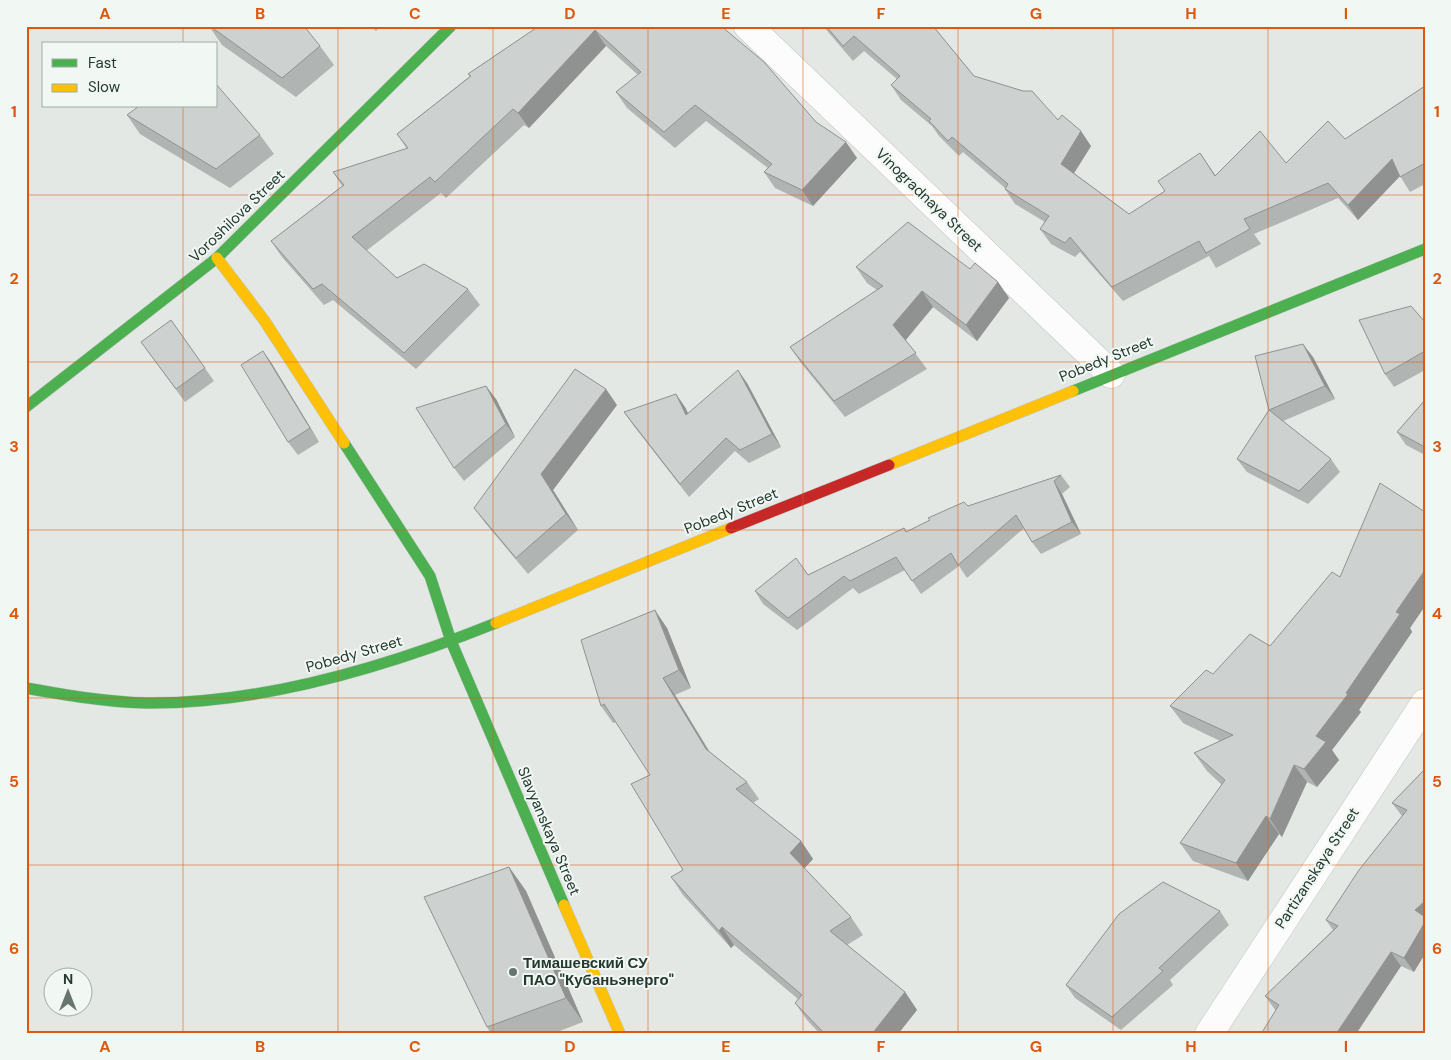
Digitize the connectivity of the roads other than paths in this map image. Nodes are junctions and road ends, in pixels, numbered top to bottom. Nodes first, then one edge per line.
1 (451, 26) edge
2 (748, 26) edge
3 (1425, 249) edge
4 (218, 258) junction
5 (1111, 374) junction
6 (26, 407) edge
7 (451, 641) junction
8 (26, 688) edge
9 (1425, 702) edge
10 (620, 1034) edge
11 (1209, 1034) edge

1 - 4 main road, Voroshilova Street
2 - 5 street, Vinogradnaya Street
3 - 5 main road, Pobedy Street
4 - 6 main road, Voroshilova Street
4 - 7 main road, Slavyanskaya Street
5 - 7 main road, Pobedy Street
7 - 8 main road, Pobedy Street
7 - 10 main road, Slavyanskaya Street
9 - 11 street, Partizanskaya Street

